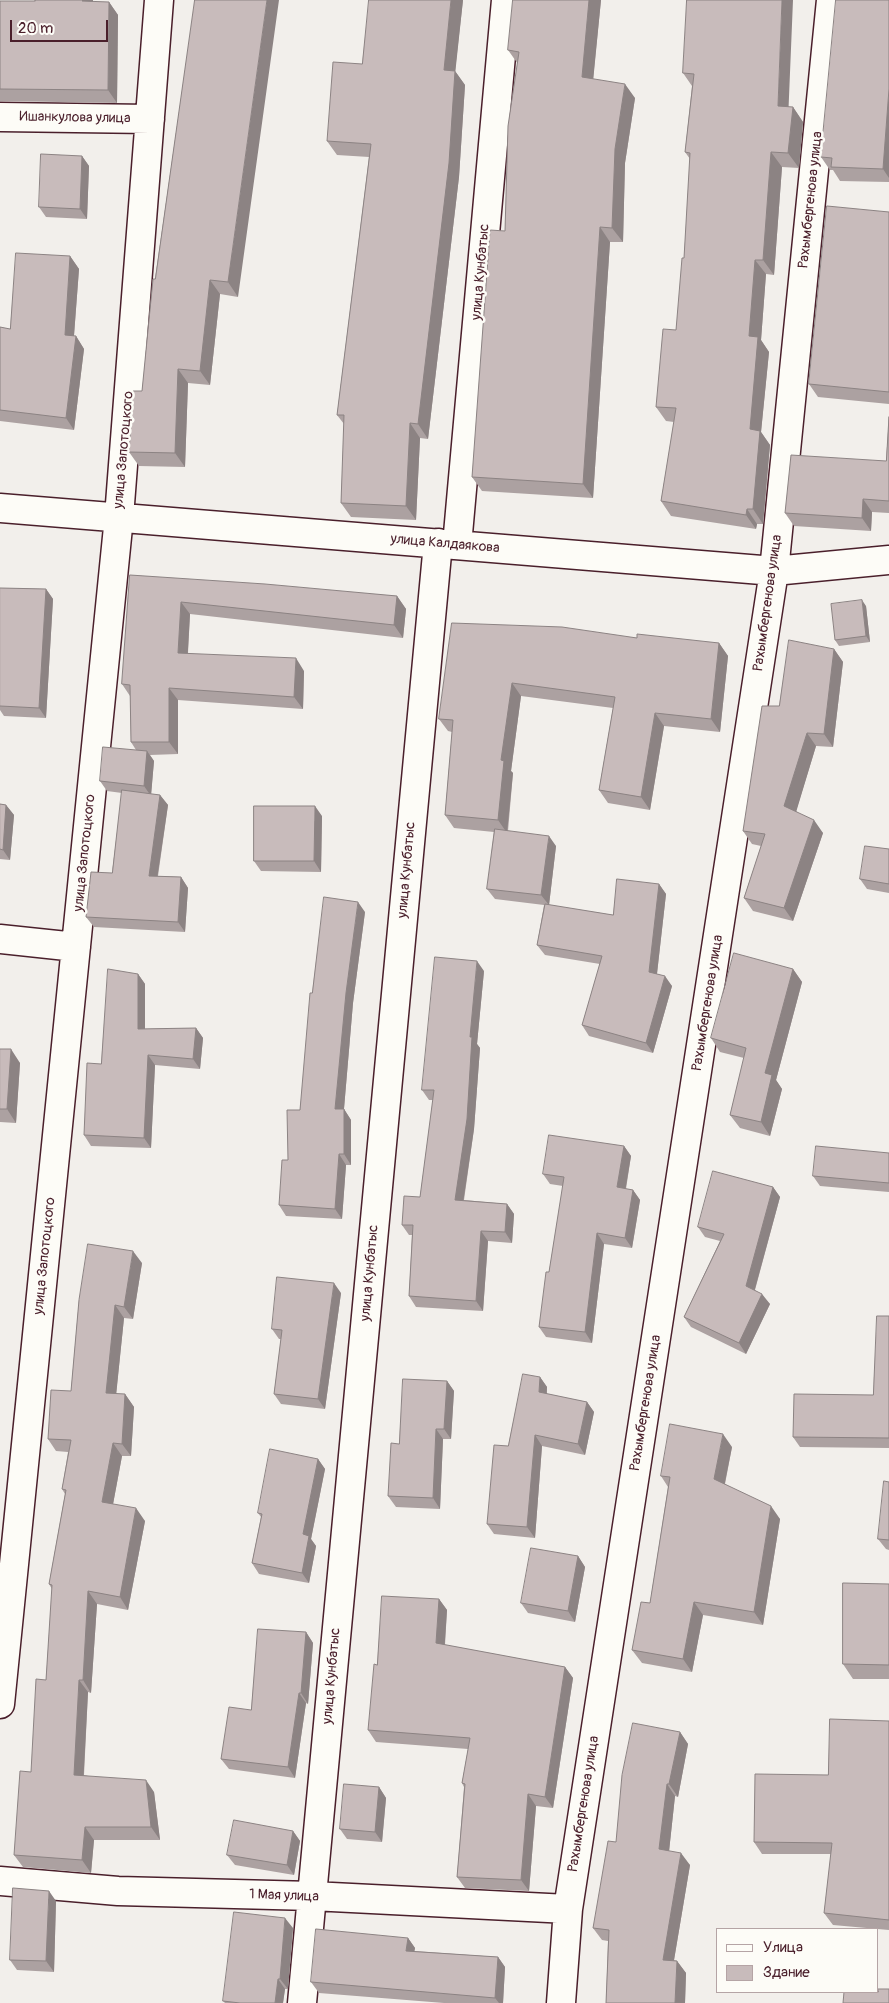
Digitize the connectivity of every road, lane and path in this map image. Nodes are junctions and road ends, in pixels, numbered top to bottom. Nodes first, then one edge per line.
1 (160, 0) edge
2 (506, 0) edge
3 (831, 0) edge
4 (0, 117) edge
5 (150, 119) junction
6 (0, 508) edge
7 (119, 517) junction
8 (448, 544) junction
9 (889, 560) edge
10 (774, 571) junction
11 (0, 939) edge
12 (76, 947) junction
13 (0, 1704) edge
14 (0, 1881) edge
15 (312, 1896) junction
16 (568, 1909) junction
17 (302, 2003) edge
18 (561, 2003) edge

1 - 5 street, улица Запотоцкого
2 - 8 street, улица Кунбатыс
3 - 10 street, Рахымбергенова улица
4 - 5 street, Ишанкулова улица
5 - 7 street, улица Запотоцкого
6 - 7 street, улица Калдаякова
7 - 8 street, улица Калдаякова
7 - 12 street, улица Запотоцкого
8 - 10 street, улица Калдаякова
8 - 15 street, улица Кунбатыс
9 - 10 street, улица Калдаякова
10 - 16 street, Рахымбергенова улица
11 - 12 street
12 - 13 street, улица Запотоцкого
14 - 15 street, 1 Мая улица
15 - 16 street, 1 Мая улица
15 - 17 street, улица Кунбатыс
16 - 18 street, Рахымбергенова улица

